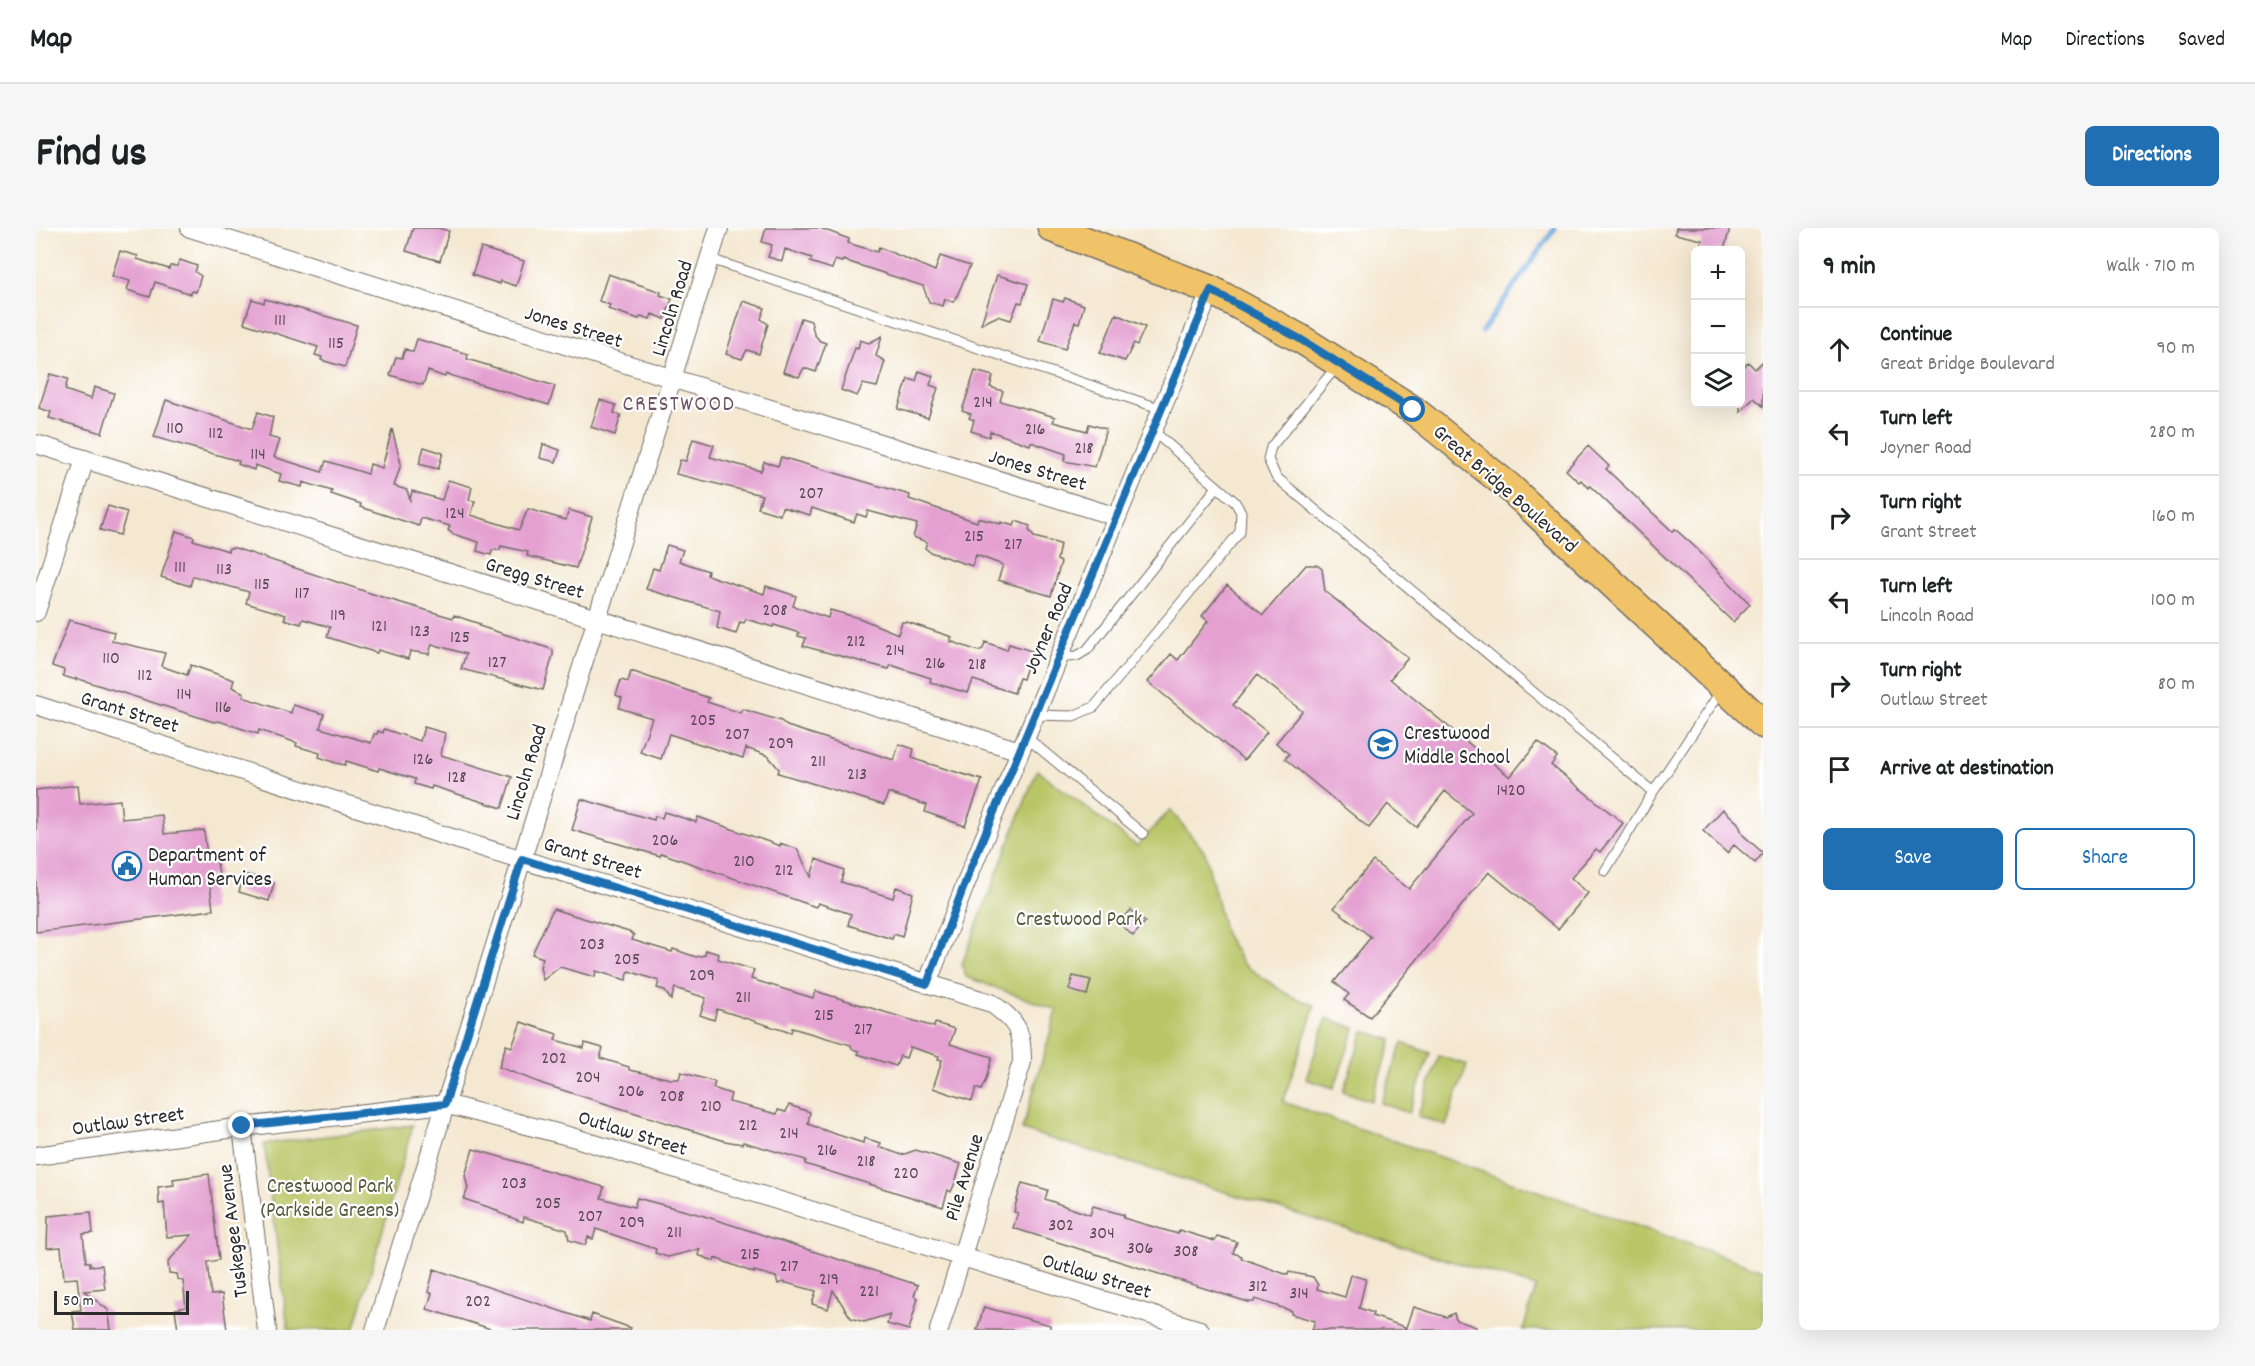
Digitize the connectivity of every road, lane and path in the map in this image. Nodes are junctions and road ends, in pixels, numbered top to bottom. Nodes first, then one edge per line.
1 (190, 228) edge
2 (719, 228) edge
3 (1052, 228) edge
4 (710, 259) junction
5 (1211, 290) junction
6 (1340, 363) junction
7 (672, 380) junction
8 (1162, 409) junction
9 (1153, 431) junction
10 (36, 444) edge
11 (85, 459) junction
12 (1217, 487) junction
13 (1117, 517) junction
14 (36, 612) edge
15 (596, 619) junction
16 (1059, 658) junction
17 (1724, 687) junction
18 (36, 705) edge
19 (1035, 715) junction
20 (1763, 724) edge
21 (1023, 744) junction
22 (1653, 792) junction
23 (1143, 834) dead end
24 (522, 859) junction
25 (1605, 871) dead end
26 (927, 984) junction
27 (1022, 1036) joint
28 (445, 1104) junction
29 (242, 1126) junction
30 (36, 1156) edge
31 (961, 1257) junction
32 (267, 1330) edge
33 (375, 1330) edge
34 (939, 1330) edge
35 (1200, 1330) edge

1 - 7 street, Jones Street
2 - 4 street, Lincoln Road
3 - 5 main road, Great Bridge Boulevard
4 - 7 street, Lincoln Road
4 - 8 lane
5 - 6 main road, Great Bridge Boulevard
5 - 8 street, Joyner Road
6 - 17 main road, Great Bridge Boulevard
6 - 22 lane
7 - 13 street, Jones Street
7 - 15 street, Lincoln Road
8 - 9 street, Joyner Road
9 - 12 lane
9 - 13 street, Joyner Road
10 - 11 street, Gregg Street
11 - 14 street
11 - 15 street, Gregg Street
12 - 16 lane
12 - 19 lane
13 - 16 street, Joyner Road
15 - 21 street, Gregg Street
15 - 24 street, Lincoln Road
16 - 19 street, Joyner Road
17 - 20 main road, Great Bridge Boulevard
17 - 22 lane
18 - 24 street, Grant Street
19 - 21 street, Joyner Road
21 - 23 lane
21 - 26 street, Joyner Road
22 - 25 lane
24 - 26 street, Grant Street
24 - 28 street, Lincoln Road
26 - 27 street, Grant Street
27 - 31 street, Pile Avenue
28 - 29 street, Outlaw Street
28 - 31 street, Outlaw Street
28 - 33 street, Lincoln Road
29 - 30 street, Outlaw Street
29 - 32 street, Tuskegee Avenue
31 - 34 street, Pile Avenue
31 - 35 street, Outlaw Street

